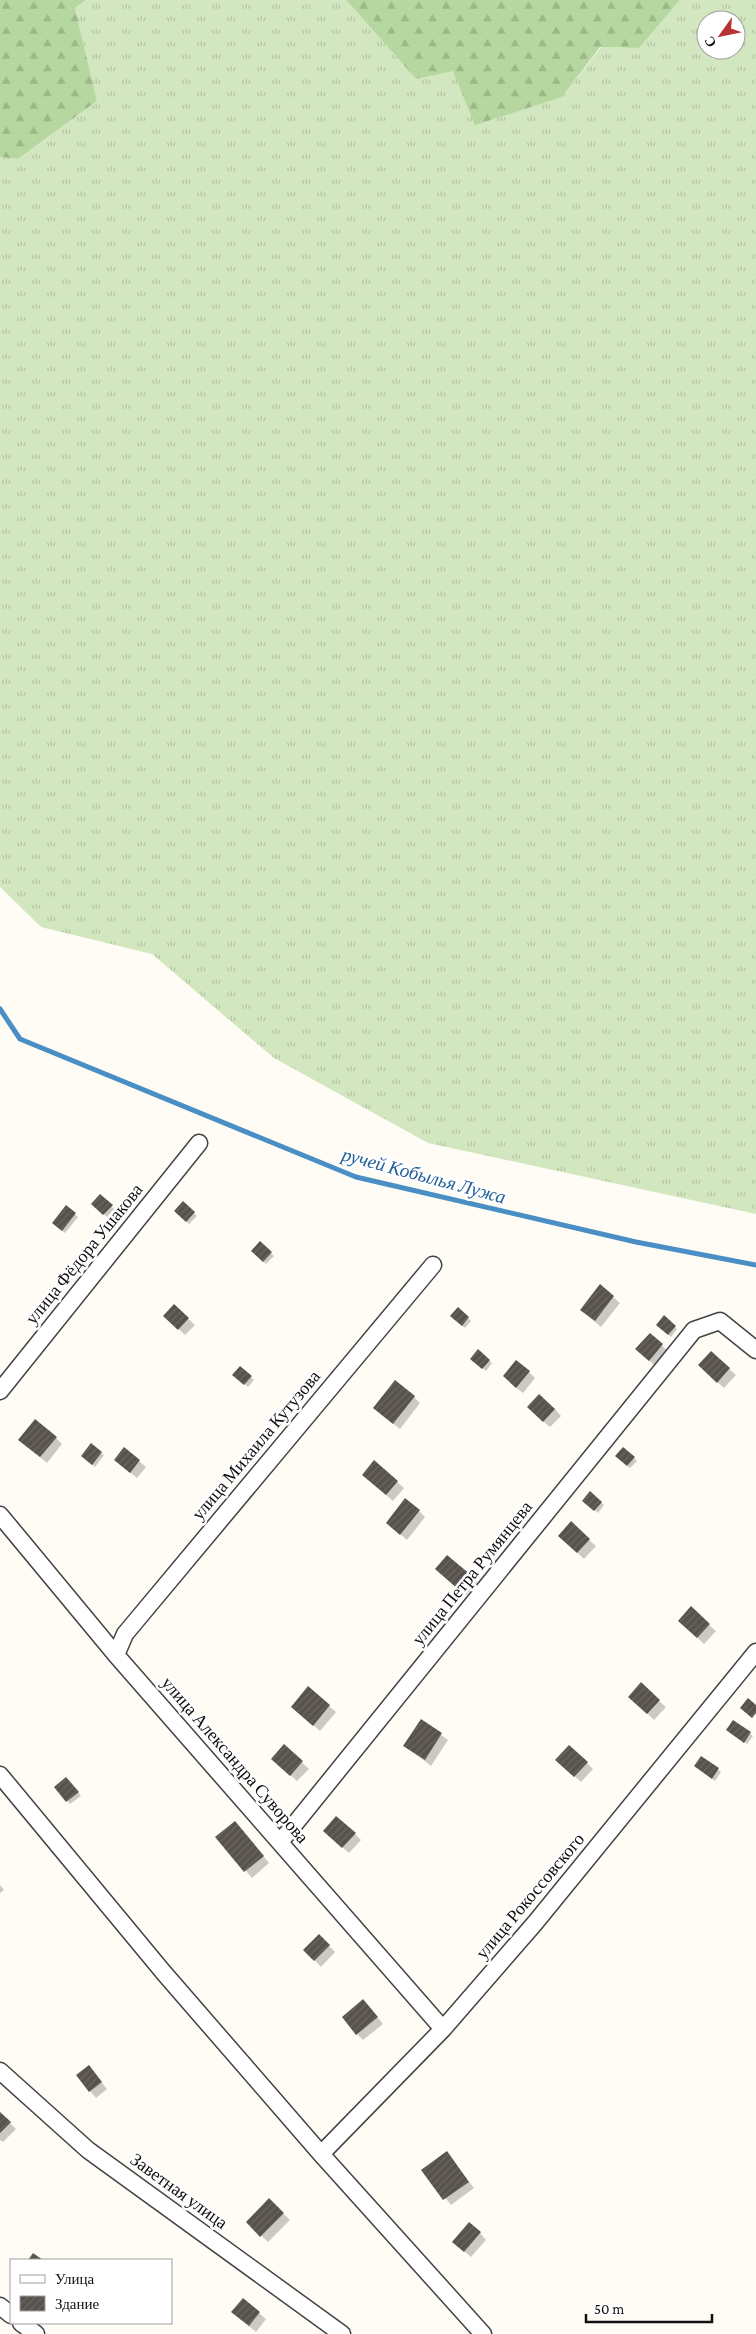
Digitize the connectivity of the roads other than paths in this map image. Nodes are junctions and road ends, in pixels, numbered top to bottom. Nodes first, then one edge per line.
1 (199, 1143) dead end
2 (433, 1265) dead end
3 (756, 1350) edge
4 (0, 1391) edge
5 (0, 1516) edge
6 (756, 1652) edge
7 (116, 1655) junction
8 (0, 1775) edge
9 (281, 1841) junction
10 (443, 2029) junction
11 (0, 2071) edge
12 (321, 2154) junction
13 (0, 2306) edge
14 (10, 2314) edge
15 (23, 2324) edge
16 (36, 2334) edge
17 (342, 2334) edge
18 (483, 2334) edge

1 - 4 street, улица Фёдора Ушакова
2 - 7 street, улица Михаила Кутузова
3 - 9 street, улица Петра Румянцева
5 - 7 street, улица Александра Суворова
6 - 10 street, улица Рокоссовского
7 - 9 street, улица Александра Суворова
8 - 12 street
9 - 10 street, улица Александра Суворова
10 - 12 street, улица Рокоссовского
11 - 17 street, Заветная улица
12 - 18 street
13 - 14 street
15 - 16 street

